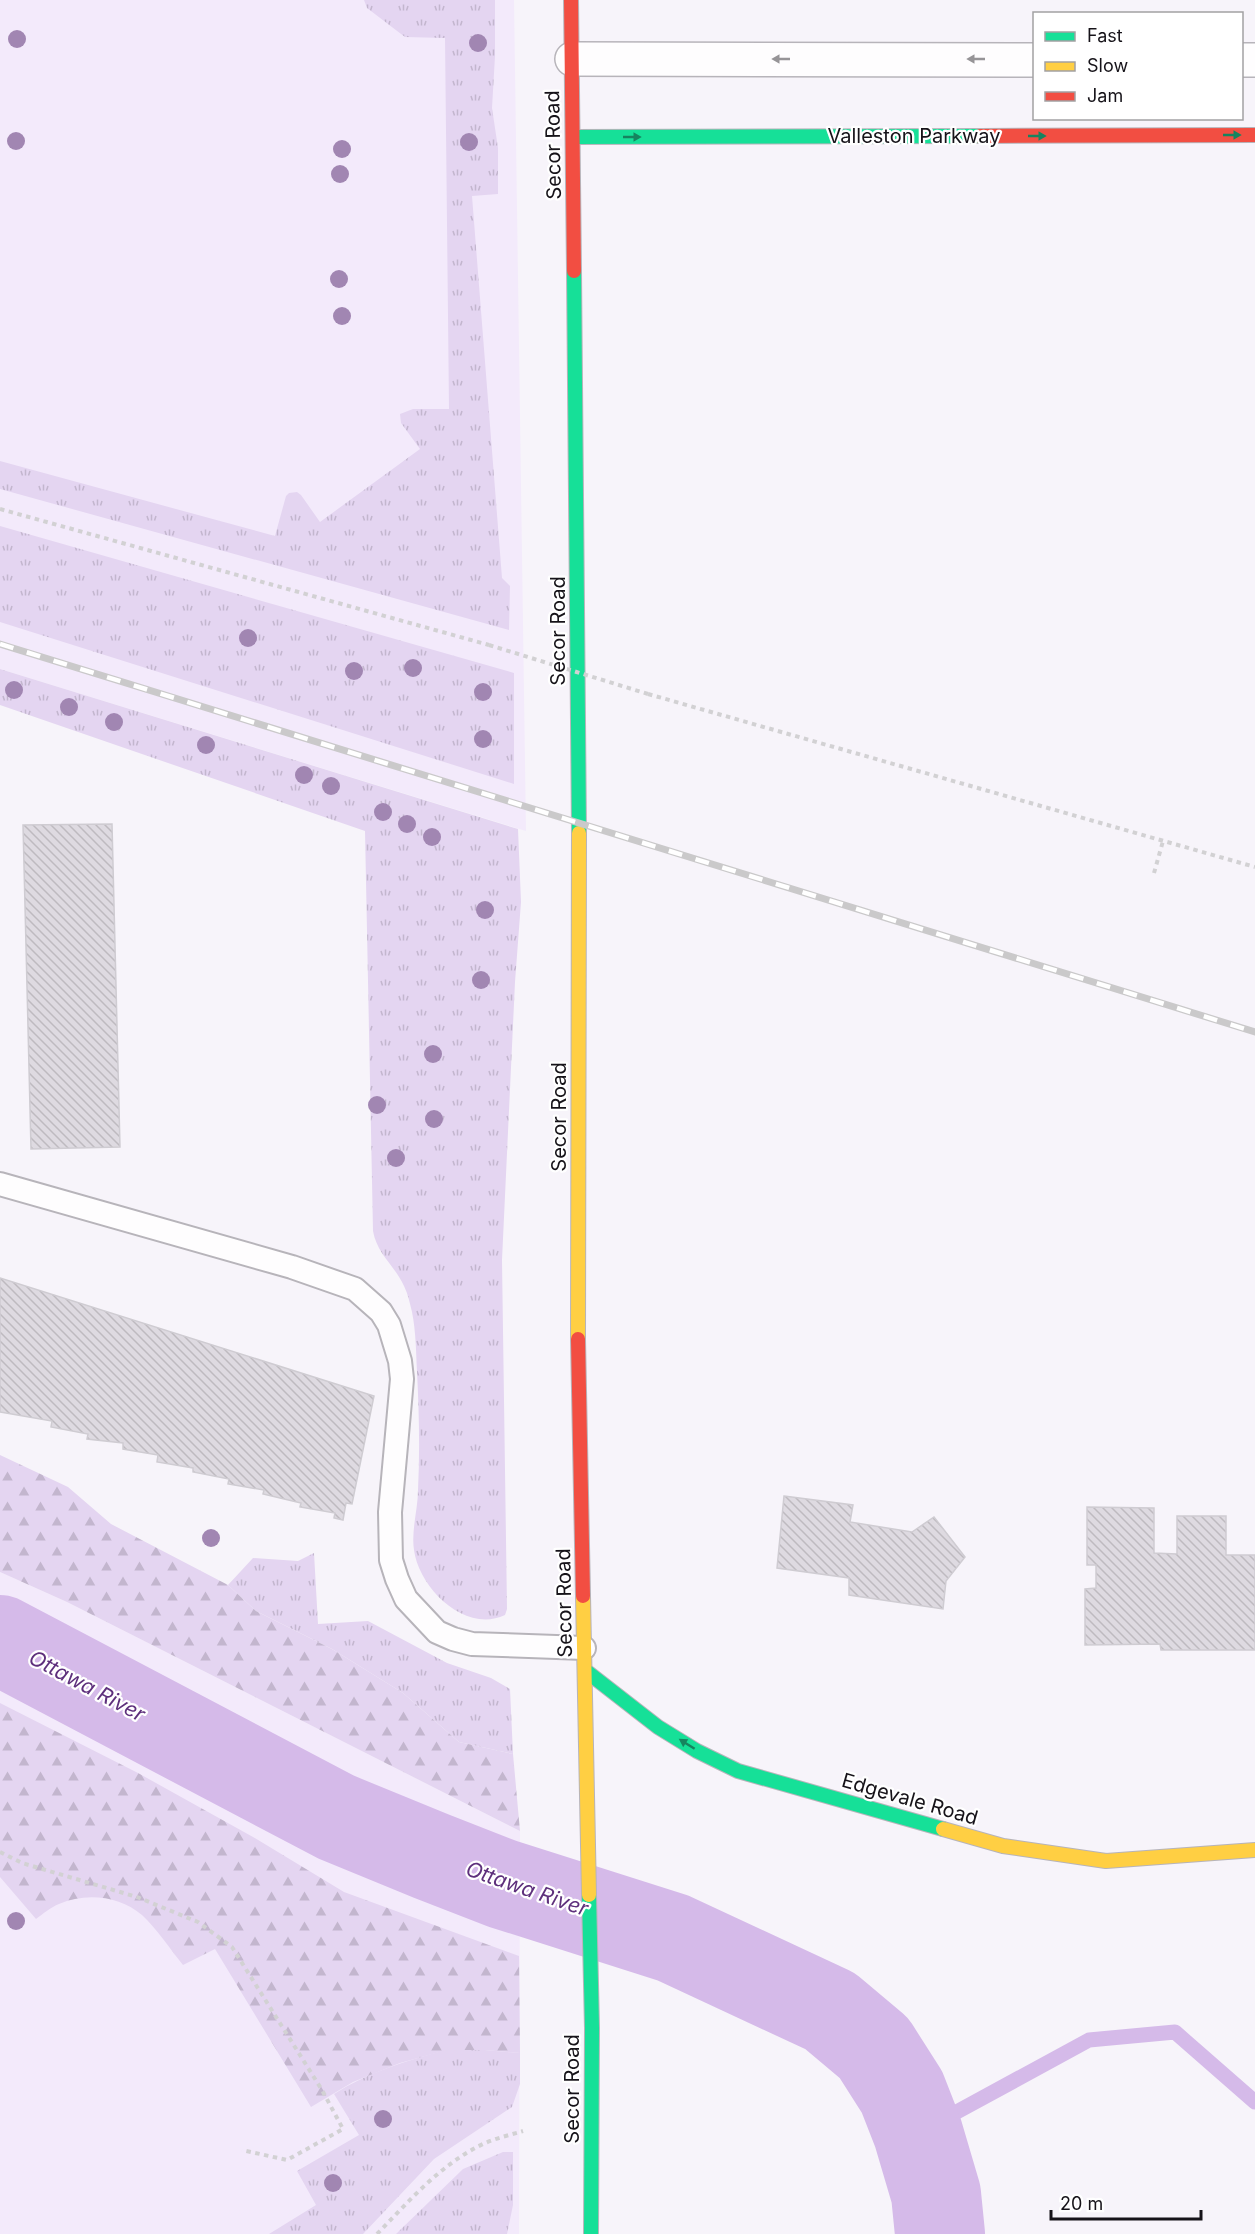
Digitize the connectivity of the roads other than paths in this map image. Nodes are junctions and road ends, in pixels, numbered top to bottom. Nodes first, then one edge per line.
1 (571, 0) edge
2 (572, 58) junction
3 (1033, 60) edge
4 (1255, 135) edge
5 (573, 137) junction
6 (0, 1184) edge
7 (584, 1648) junction
8 (586, 1671) junction
9 (1255, 1851) edge
10 (591, 2234) edge

1 - 2 main road, Secor Road
3 -> 2 street
2 - 5 main road, Secor Road
5 -> 4 main road, Valleston Parkway
5 - 7 main road, Secor Road
6 - 7 lane
7 - 8 main road, Secor Road
9 -> 8 main road, Edgevale Road
8 - 10 main road, Secor Road

